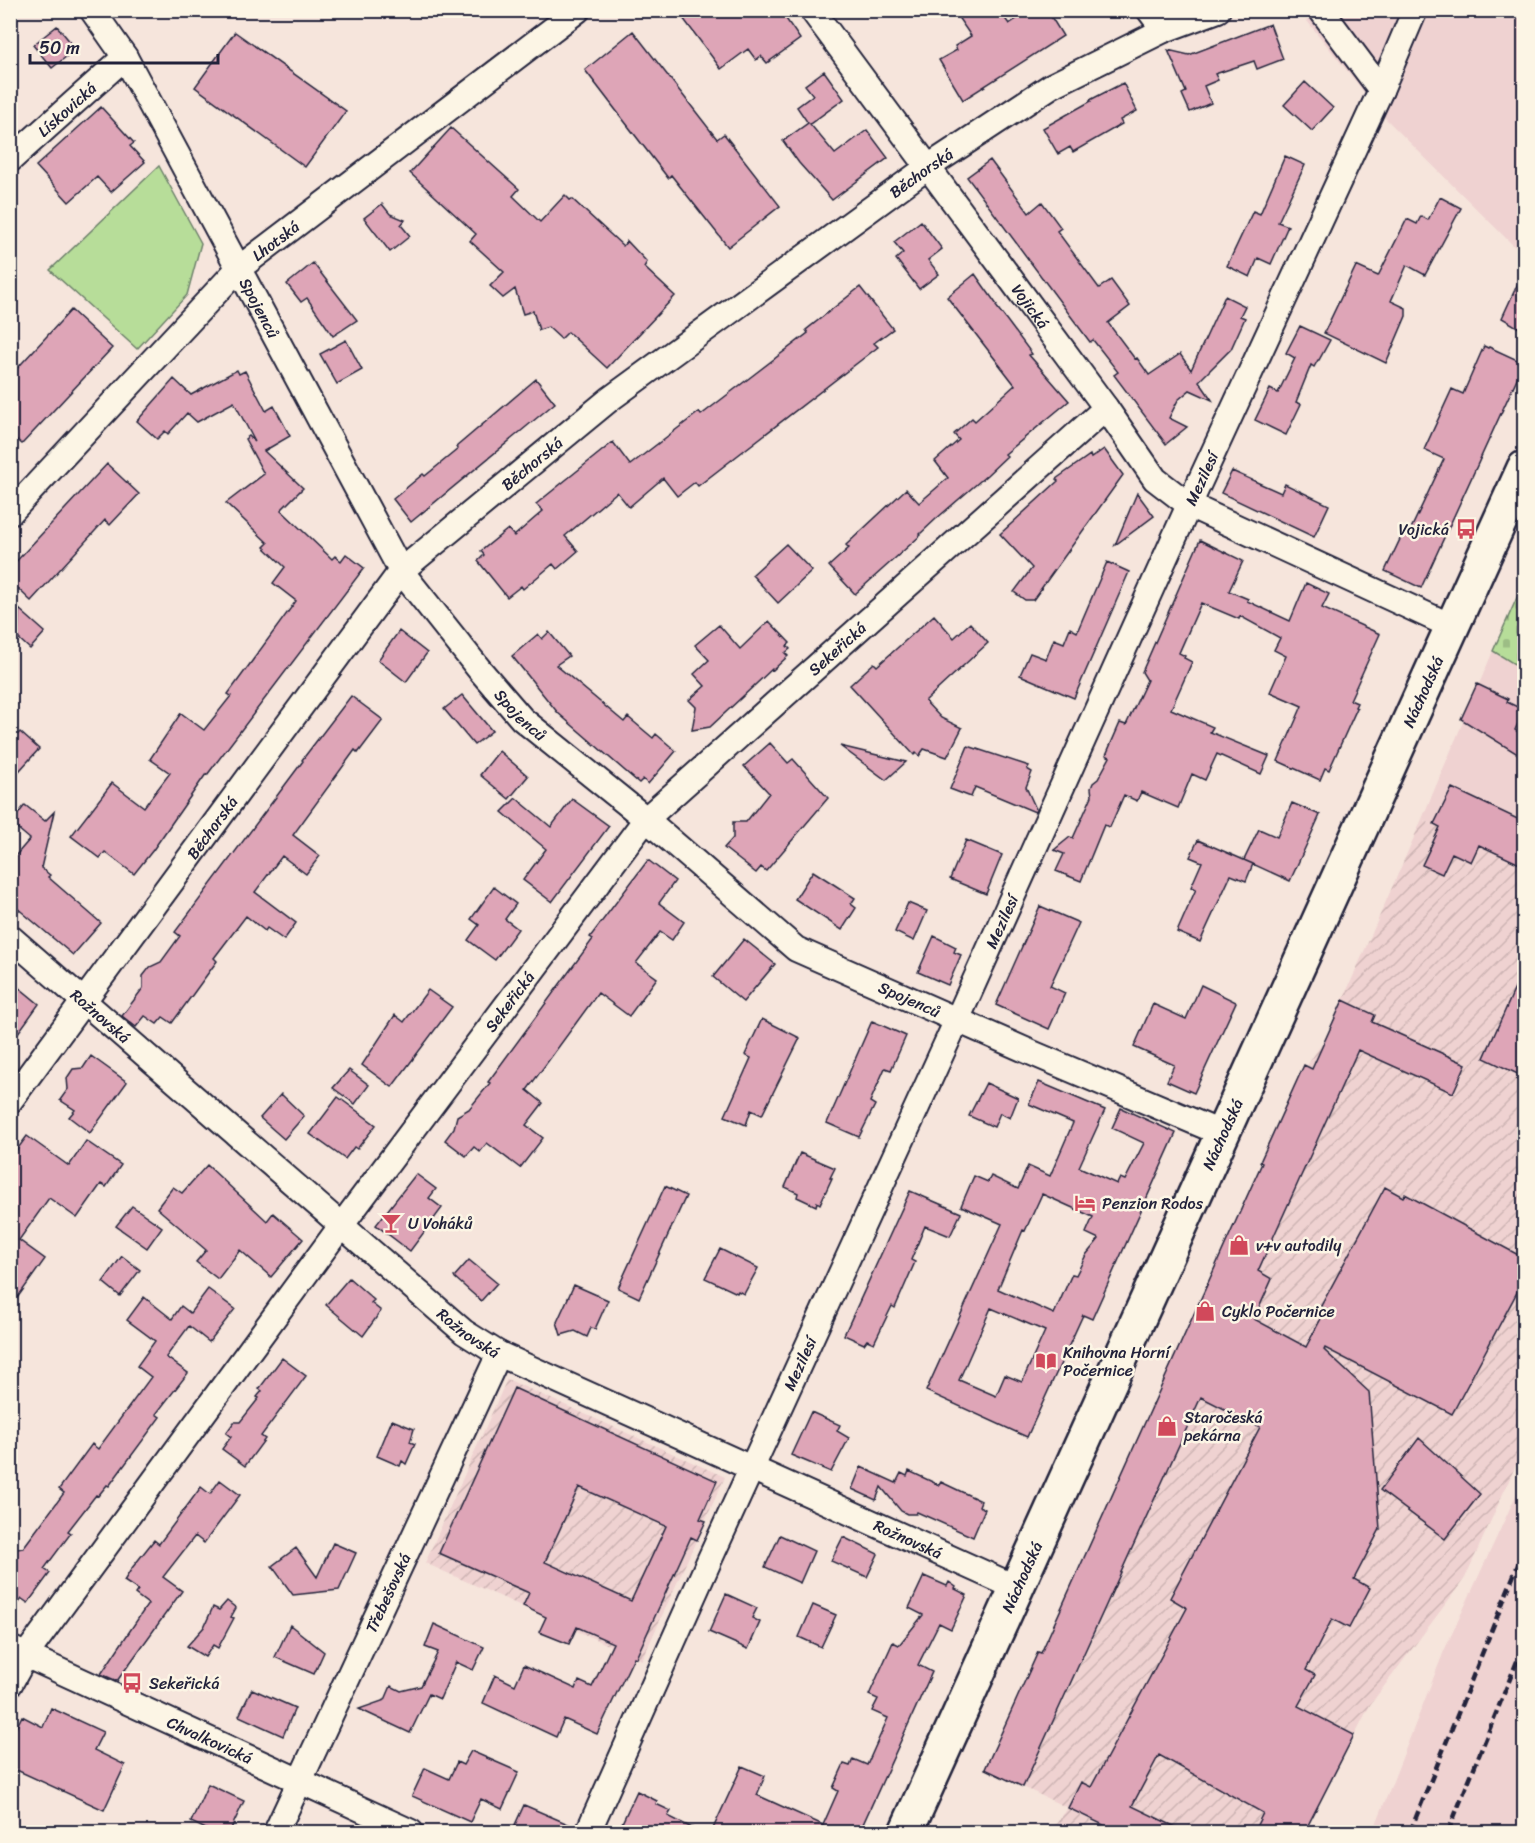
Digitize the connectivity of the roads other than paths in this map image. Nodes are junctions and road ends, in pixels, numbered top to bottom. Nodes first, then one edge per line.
1 (92, 10) edge
2 (578, 10) edge
3 (812, 10) edge
4 (1149, 10) edge
5 (1218, 10) edge
6 (1321, 10) edge
7 (1415, 10) edge
8 (1164, 30) junction
9 (125, 57) junction
10 (1381, 90) junction
11 (10, 160) edge
12 (927, 167) junction
13 (238, 269) junction
14 (1106, 408) junction
15 (1524, 468) edge
16 (1188, 506) junction
17 (10, 513) edge
18 (401, 572) junction
19 (1452, 627) junction
20 (646, 819) junction
21 (10, 937) edge
22 (83, 1002) junction
23 (957, 1020) junction
24 (10, 1101) edge
25 (1223, 1134) junction
26 (341, 1226) junction
27 (499, 1354) junction
28 (752, 1467) junction
29 (1017, 1588) junction
30 (18, 1651) edge
31 (10, 1684) edge
32 (300, 1781) junction
33 (276, 1833) edge
34 (411, 1833) edge
35 (588, 1833) edge
36 (906, 1833) edge

1 - 9 street, Spojenců
2 - 13 street, Lhotská
3 - 12 street, Vojická
4 - 8 street
5 - 8 street, Běchorská
6 - 10 street
7 - 10 street, Mezilesí
8 - 12 street, Běchorská
9 - 11 street, Lískovická
9 - 13 street, Spojenců
10 - 16 street, Mezilesí
12 - 14 street, Vojická
12 - 18 street, Běchorská
13 - 17 street, Lhotská
13 - 18 street, Spojenců
14 - 16 street, Vojická
14 - 20 street, Sekeřická
15 - 19 main road, Náchodská
16 - 19 street, Vojická
16 - 23 street, Mezilesí
18 - 20 street, Spojenců
18 - 22 street, Běchorská
19 - 25 main road, Náchodská
20 - 23 street, Spojenců
20 - 26 street, Sekeřická
21 - 22 street, Rožnovská
22 - 24 street, Běchorská
22 - 26 street, Rožnovská
23 - 25 street, Spojenců
23 - 28 street, Mezilesí
25 - 29 main road, Náchodská
26 - 27 street, Rožnovská
26 - 30 street, Sekeřická
27 - 28 street, Rožnovská
27 - 32 street, Třebešovská
28 - 29 street, Rožnovská
28 - 35 street, Mezilesí
29 - 36 main road, Náchodská
30 - 31 street, Sekeřická
30 - 32 street, Chvalkovická
32 - 33 street, Třebešovská
32 - 34 street, Chvalkovická

